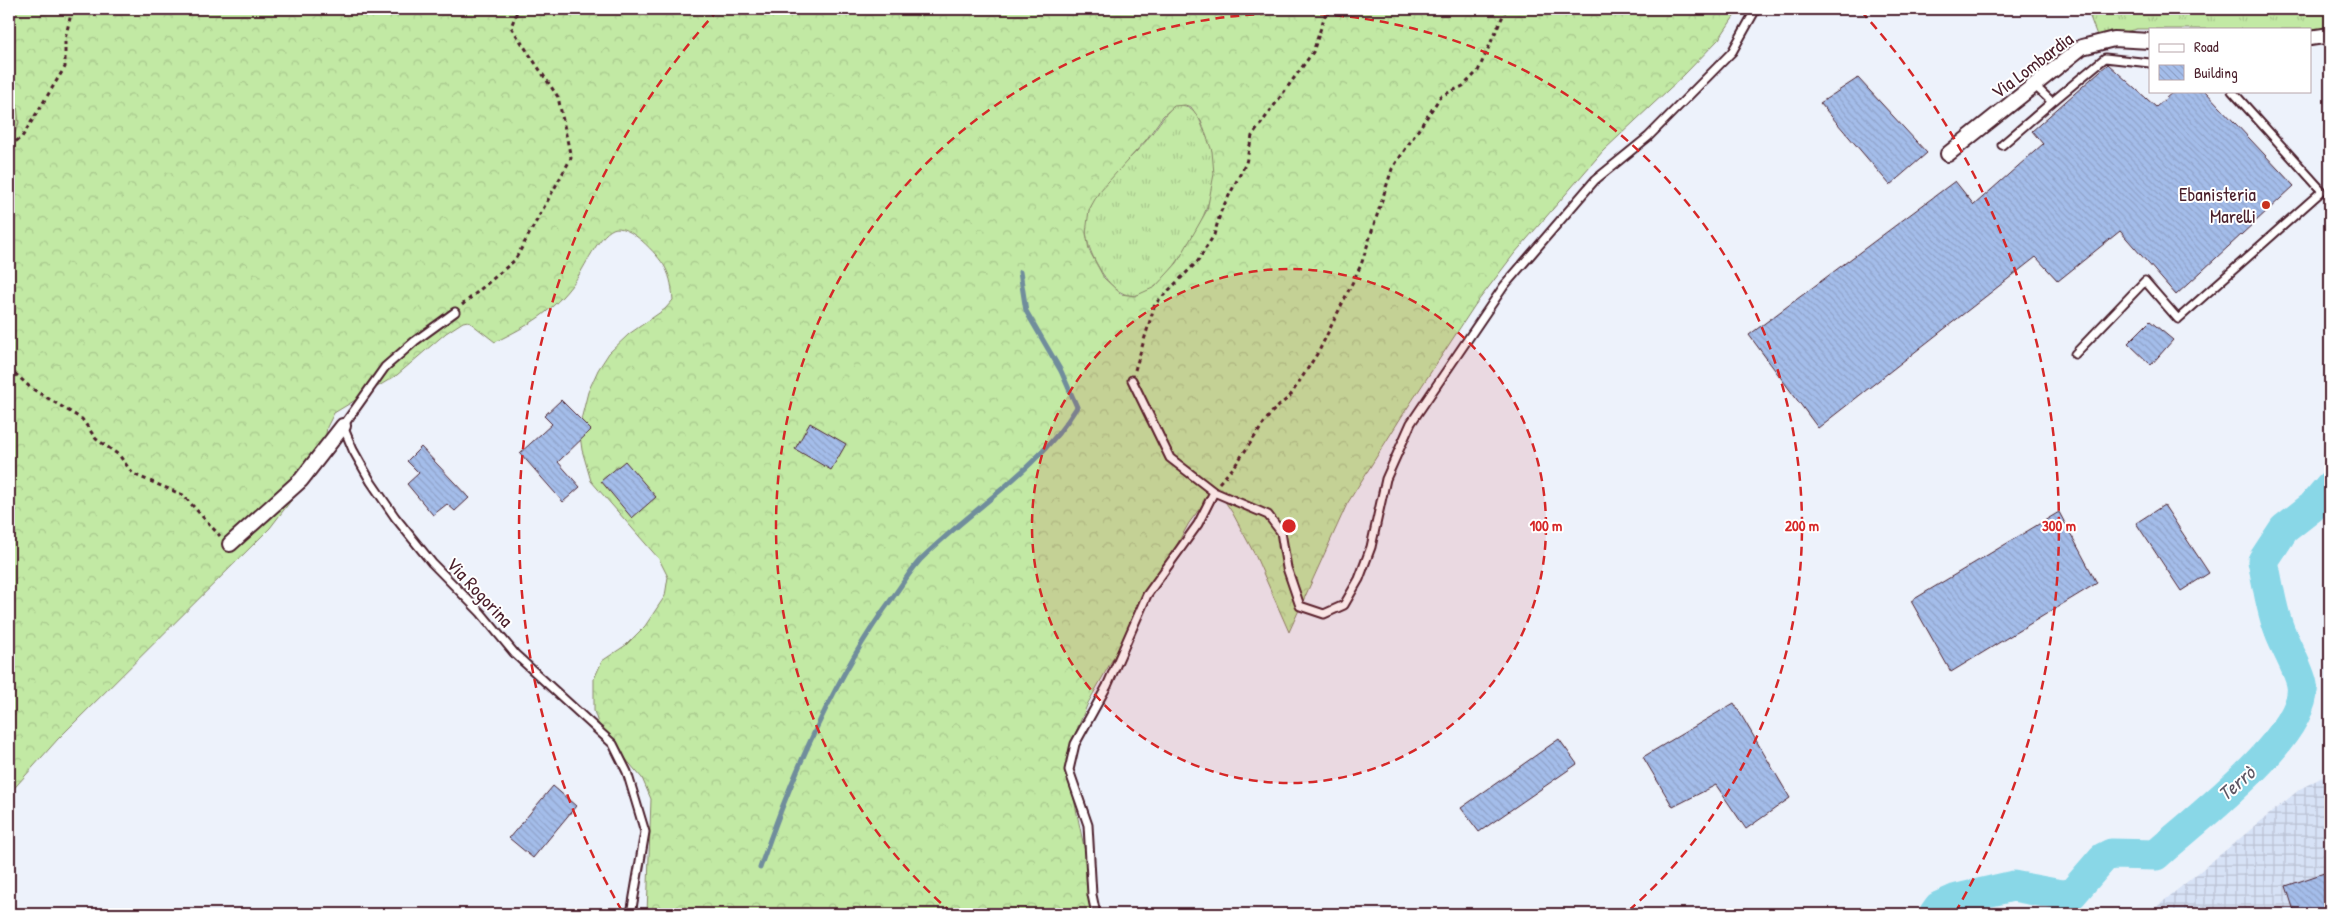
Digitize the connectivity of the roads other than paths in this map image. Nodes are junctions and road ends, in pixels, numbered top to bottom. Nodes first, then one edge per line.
1 (1756, 9) edge
2 (2330, 35) edge
3 (2312, 38) edge
4 (2149, 41) edge
5 (2149, 63) edge
6 (2034, 85) junction
7 (2233, 92) edge
8 (2052, 102) junction
9 (2002, 145) dead end
10 (1948, 154) dead end
11 (455, 312) road end
12 (2075, 354) dead end
13 (1132, 380) road end
14 (343, 426) junction
15 (1214, 492) junction
16 (230, 544) road end
17 (630, 914) edge
18 (1096, 914) edge

1 - 15 lane
2 - 3 street
4 - 6 street, Via Lombardia
5 - 8 lane
6 - 8 lane
6 - 10 street, Via Lombardia
7 - 12 lane
8 - 9 lane
11 - 14 lane
13 - 15 lane
14 - 16 street
14 - 17 lane, Via Rogorina
15 - 18 lane

